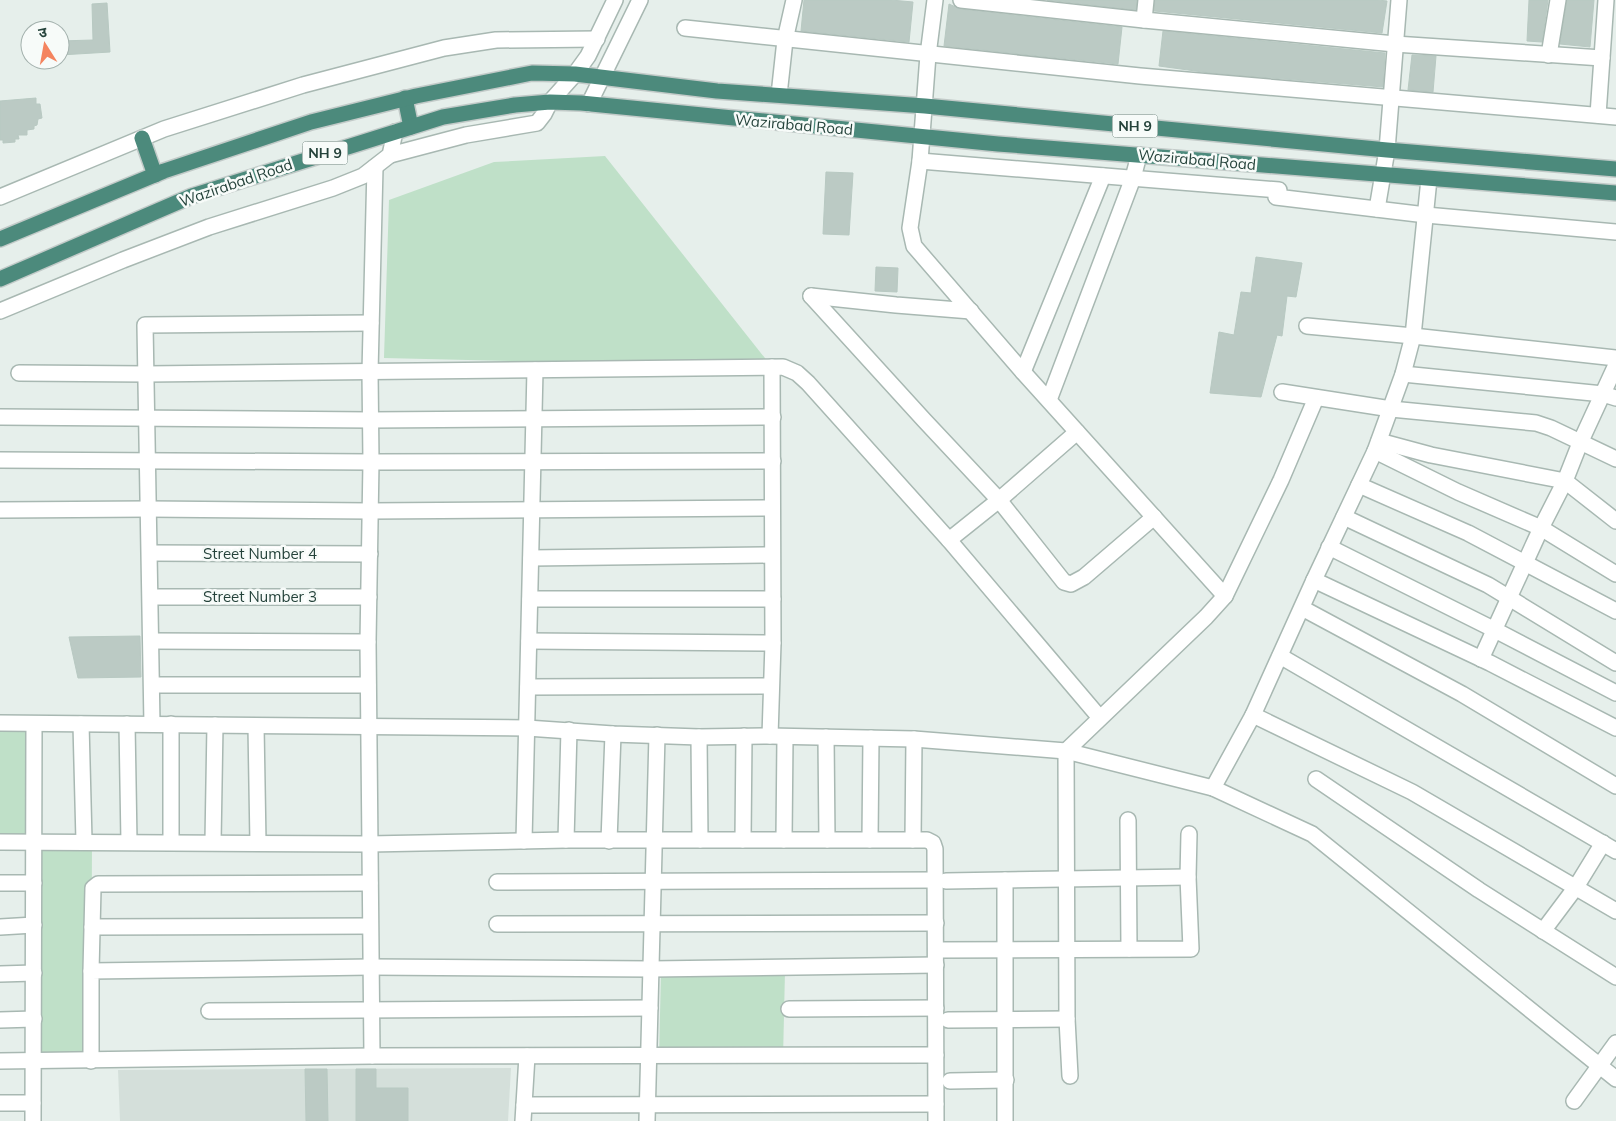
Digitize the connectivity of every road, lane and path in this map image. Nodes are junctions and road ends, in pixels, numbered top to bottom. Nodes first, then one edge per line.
1 (616, 0) edge
2 (640, 0) edge
3 (794, 0) edge
4 (935, 0) edge
5 (961, 0) edge
6 (1146, 0) edge
7 (1399, 0) edge
8 (1558, 0) edge
9 (1606, 0) edge
10 (1144, 20) junction
11 (684, 28) dead end
12 (597, 39) junction
13 (785, 40) junction
14 (1395, 44) junction
15 (928, 55) junction
16 (1549, 55) junction
17 (1602, 58) junction
18 (576, 74) junction
19 (602, 77) junction
20 (779, 95) junction
21 (405, 98) junction
22 (1391, 98) junction
23 (550, 102) junction
24 (588, 104) junction
25 (925, 106) junction
26 (1598, 115) junction
27 (1616, 117) edge
28 (411, 127) junction
29 (395, 132) junction
30 (922, 136) junction
31 (142, 138) junction
32 (1387, 150) junction
33 (390, 154) junction
34 (1139, 155) junction
35 (920, 161) junction
36 (375, 167) junction
37 (1616, 169) edge
38 (156, 175) junction
39 (1104, 176) junction
40 (1382, 176) junction
41 (1133, 178) junction
42 (1428, 179) junction
43 (1616, 194) edge
44 (0, 197) edge
45 (1377, 209) junction
46 (1426, 215) junction
47 (1616, 232) edge
48 (0, 239) edge
49 (0, 279) edge
50 (0, 311) edge
51 (971, 311) junction
52 (371, 323) junction
53 (1308, 326) dead end
54 (1414, 336) junction
55 (1616, 358) edge
56 (1616, 365) edge
57 (772, 367) junction
58 (535, 370) junction
59 (370, 372) junction
60 (1023, 372) junction
61 (19, 373) dead end
62 (147, 374) junction
63 (1403, 374) junction
64 (1282, 392) dead end
65 (1609, 396) edge
66 (1316, 398) junction
67 (1049, 400) junction
68 (1391, 409) junction
69 (0, 417) edge
70 (773, 417) junction
71 (148, 418) junction
72 (534, 418) junction
73 (370, 420) junction
74 (1077, 432) junction
75 (1580, 443) junction
76 (1377, 446) junction
77 (1616, 459) edge
78 (0, 460) edge
79 (148, 461) junction
80 (773, 461) junction
81 (371, 462) junction
82 (533, 462) junction
83 (1565, 481) junction
84 (1359, 485) junction
85 (999, 500) junction
86 (772, 508) junction
87 (149, 509) junction
88 (0, 510) edge
89 (532, 510) junction
90 (370, 511) junction
91 (1154, 517) junction
92 (1344, 517) junction
93 (1616, 521) edge
94 (1541, 528) junction
95 (949, 540) junction
96 (1329, 548) junction
97 (150, 553) junction
98 (370, 554) junction
99 (772, 555) junction
100 (531, 558) junction
101 (1525, 563) junction
102 (1616, 574) edge
103 (1314, 580) junction
104 (1225, 596) junction
105 (151, 597) junction
106 (369, 597) junction
107 (1510, 597) junction
108 (530, 599) junction
109 (773, 599) junction
110 (1302, 608) junction
111 (1616, 611) edge
112 (1495, 630) junction
113 (152, 641) junction
114 (528, 641) junction
115 (368, 642) junction
116 (773, 643) junction
117 (1280, 656) junction
118 (1481, 659) junction
119 (1616, 663) edge
120 (152, 685) junction
121 (368, 685) junction
122 (770, 686) junction
123 (528, 687) junction
124 (1616, 693) edge
125 (1253, 715) junction
126 (1100, 718) junction
127 (0, 724) edge
128 (34, 724) junction
129 (81, 724) junction
130 (127, 724) junction
131 (152, 724) junction
132 (171, 724) junction
133 (215, 725) junction
134 (256, 726) junction
135 (367, 727) junction
136 (526, 728) junction
137 (1616, 728) edge
138 (569, 730) junction
139 (613, 734) junction
140 (658, 735) junction
141 (699, 736) junction
142 (744, 736) junction
143 (770, 736) junction
144 (785, 737) junction
145 (826, 738) junction
146 (871, 738) junction
147 (914, 739) junction
148 (1066, 751) junction
149 (1316, 779) dead end
150 (1616, 786) edge
151 (1213, 788) junction
152 (1128, 820) dead end
153 (1189, 834) dead end
154 (566, 840) junction
155 (654, 840) junction
156 (700, 840) junction
157 (742, 840) junction
158 (784, 840) junction
159 (827, 840) junction
160 (870, 840) junction
161 (913, 840) junction
162 (34, 841) junction
163 (84, 841) junction
164 (524, 841) junction
165 (610, 841) junction
166 (0, 842) edge
167 (128, 842) junction
168 (172, 842) junction
169 (213, 842) junction
170 (258, 843) junction
171 (369, 844) junction
172 (1610, 847) edge
173 (1188, 877) junction
174 (1129, 879) junction
175 (941, 880) junction
176 (1005, 880) junction
177 (1066, 880) junction
178 (497, 882) dead end
179 (653, 882) junction
180 (0, 883) edge
181 (34, 883) junction
182 (370, 883) junction
183 (1576, 887) junction
184 (1616, 910) edge
185 (936, 923) junction
186 (497, 924) dead end
187 (652, 924) junction
188 (0, 926) edge
189 (34, 926) junction
190 (370, 926) junction
191 (92, 927) junction
192 (1544, 931) junction
193 (1005, 950) junction
194 (1067, 950) junction
195 (1129, 950) junction
196 (936, 958) junction
197 (371, 967) junction
198 (651, 969) junction
199 (91, 971) junction
200 (34, 973) junction
201 (0, 974) edge
202 (1616, 977) edge
203 (650, 1008) junction
204 (936, 1008) junction
205 (789, 1009) dead end
206 (372, 1011) junction
207 (209, 1012) dead end
208 (34, 1019) junction
209 (1005, 1019) junction
210 (1067, 1019) junction
211 (0, 1020) edge
212 (948, 1020) dead end
213 (1616, 1043) edge
214 (936, 1055) junction
215 (372, 1056) junction
216 (527, 1056) junction
217 (649, 1056) junction
218 (34, 1060) junction
219 (0, 1061) edge
220 (91, 1061) junction
221 (1599, 1066) junction
222 (1070, 1076) dead end
223 (1616, 1079) edge
224 (1006, 1080) junction
225 (950, 1081) dead end
226 (1574, 1101) dead end
227 (0, 1103) edge
228 (33, 1103) junction
229 (648, 1104) junction
230 (936, 1104) junction
231 (524, 1105) junction
232 (33, 1121) edge
233 (523, 1121) edge
234 (647, 1121) edge
235 (936, 1121) edge
236 (1005, 1121) edge

1 - 12 street
2 - 19 street
3 - 13 street
4 - 15 street
5 - 10 street
6 - 10 street
7 - 14 street
8 - 16 street
9 - 17 street
10 - 14 street
11 - 13 street
12 - 18 street
12 - 31 street
13 - 15 street
13 - 20 street
14 - 16 street
14 - 22 street
15 - 22 street
15 - 25 street
16 - 17 street
17 - 26 street
18 - 19 highway, Wazirabad Road / NH 9
18 - 21 highway, Wazirabad Road / NH 9
18 - 23 street
19 - 20 highway, Wazirabad Road / NH 9
19 - 24 street
20 - 25 highway, Wazirabad Road / NH 9
21 - 28 highway
21 - 38 highway, Wazirabad Road / NH 9
22 - 26 street
22 - 32 street
23 - 24 highway, Wazirabad Road / NH 9
23 - 28 highway, Wazirabad Road / NH 9
23 - 33 street
24 - 30 highway, Wazirabad Road / NH 9
25 - 30 street
25 - 32 highway, Wazirabad Road / NH 9
26 - 27 street
28 - 29 highway, Wazirabad Road / NH 9
29 - 33 street
29 - 49 highway, Wazirabad Road / NH 9
30 - 34 highway, Wazirabad Road / NH 9
30 - 35 street
31 - 38 highway
31 - 44 street
32 - 37 highway, Wazirabad Road / NH 9
32 - 40 street
33 - 36 street
34 - 40 highway, Wazirabad Road / NH 9
34 - 41 street
35 - 39 street
35 - 51 street
36 - 50 street
36 - 52 street
38 - 48 highway, Wazirabad Road / NH 9
39 - 41 street
39 - 60 street
40 - 42 highway, Wazirabad Road / NH 9
40 - 45 street
41 - 45 street
41 - 67 street
42 - 43 highway, Wazirabad Road / NH 9
42 - 46 street
45 - 46 street
46 - 47 street
46 - 54 street
51 - 60 street
51 - 85 street
52 - 59 street
52 - 62 street
53 - 54 street
54 - 55 street
54 - 63 street
56 - 65 street
57 - 58 street
57 - 70 street
57 - 95 street
58 - 59 street
58 - 72 street
59 - 62 street
59 - 73 street
60 - 67 street
61 - 62 street
62 - 71 street
63 - 65 street
63 - 68 street
64 - 66 street
65 - 75 street
66 - 68 street
66 - 104 street
67 - 74 street
68 - 75 street
68 - 76 street
69 - 71 street
70 - 72 street
70 - 80 street
71 - 73 street
71 - 79 street
72 - 73 street
72 - 82 street
73 - 81 street
74 - 85 street
74 - 91 street
75 - 77 street
75 - 83 street
76 - 83 street
76 - 84 street
76 - 94 street
78 - 79 street
79 - 81 street
79 - 87 street
80 - 82 street
80 - 86 street
81 - 82 street
81 - 90 street
82 - 89 street
83 - 93 street
83 - 94 street
84 - 92 street
84 - 101 street
85 - 91 street
85 - 95 street
86 - 89 street
86 - 99 street
87 - 88 street
87 - 90 street
87 - 97 street
89 - 90 street
89 - 100 street
90 - 98 street
91 - 104 street
92 - 96 street
92 - 107 street
94 - 101 street
94 - 102 street
95 - 126 street
96 - 103 street
96 - 112 street
97 - 98 street, Street Number 4
97 - 105 street
98 - 106 street
99 - 100 street
99 - 109 street
100 - 108 street
101 - 107 street
101 - 111 street
103 - 110 street
103 - 118 street
104 - 126 street
105 - 106 street, Street Number 3
105 - 113 street
106 - 115 street
107 - 112 street
107 - 119 street
108 - 109 street
108 - 114 street
109 - 116 street
110 - 117 street
110 - 150 street
112 - 118 street
112 - 124 street
113 - 115 street
113 - 120 street
114 - 116 street
114 - 123 street
115 - 121 street
116 - 122 street
117 - 125 street
117 - 172 street
118 - 137 street
120 - 121 street
120 - 131 street
121 - 135 street
122 - 123 street
122 - 143 street
123 - 136 street
125 - 151 street
125 - 183 street
126 - 148 street
127 - 128 street
128 - 129 street
128 - 162 street
129 - 130 street
129 - 163 street
130 - 131 street
130 - 167 street
131 - 132 street
132 - 133 street
132 - 168 street
133 - 134 street
133 - 169 street
134 - 135 street
134 - 170 street
135 - 136 street
135 - 171 street
136 - 138 street
136 - 164 street
138 - 139 street
138 - 154 street
139 - 140 street
139 - 165 street
140 - 141 street
140 - 155 street
141 - 142 street
141 - 156 street
142 - 143 street
142 - 157 street
143 - 144 street
144 - 145 street
144 - 158 street
145 - 146 street
145 - 159 street
146 - 147 street
146 - 160 street
147 - 148 street
147 - 161 street
148 - 151 street
148 - 177 street
149 - 192 street
151 - 221 street
152 - 174 street
153 - 173 street
154 - 164 street
154 - 165 street
155 - 156 street
155 - 165 street
155 - 179 street
156 - 157 street
157 - 158 street
158 - 159 street
159 - 160 street
160 - 161 street
161 - 175 street
162 - 163 street
162 - 166 street
162 - 181 street
163 - 167 street
164 - 171 street
167 - 168 street
168 - 169 street
169 - 170 street
170 - 171 street
171 - 182 street
172 - 183 street
173 - 174 street
173 - 195 street
174 - 177 street
174 - 195 street
175 - 176 street
175 - 179 street
175 - 185 street
176 - 177 street
176 - 193 street
177 - 194 street
178 - 179 street
179 - 187 street
180 - 181 street
181 - 189 street
182 - 190 street
182 - 191 street
183 - 184 street
183 - 192 street
185 - 187 street
185 - 196 street
186 - 187 street
187 - 198 street
188 - 189 street
189 - 200 street
190 - 191 street
190 - 197 street
191 - 199 street
192 - 202 street
193 - 194 street
193 - 196 street
193 - 209 street
194 - 195 street
194 - 210 street
196 - 198 street
196 - 204 street
197 - 198 street
197 - 199 street
197 - 206 street
198 - 203 street
199 - 220 street
200 - 201 street
200 - 208 street
203 - 206 street
203 - 217 street
204 - 205 street
204 - 214 street
206 - 207 street
206 - 215 street
208 - 211 street
208 - 218 street
209 - 210 street
209 - 212 street
209 - 224 street
210 - 222 street
213 - 221 street
214 - 217 street
214 - 230 street
215 - 216 street
215 - 220 street
216 - 217 street
216 - 231 street
217 - 229 street
218 - 219 street
218 - 220 street
218 - 228 street
221 - 223 street
221 - 226 street
224 - 225 street
224 - 236 street
227 - 228 street
228 - 232 street
229 - 230 street
229 - 231 street
229 - 234 street
230 - 235 street
231 - 233 street

